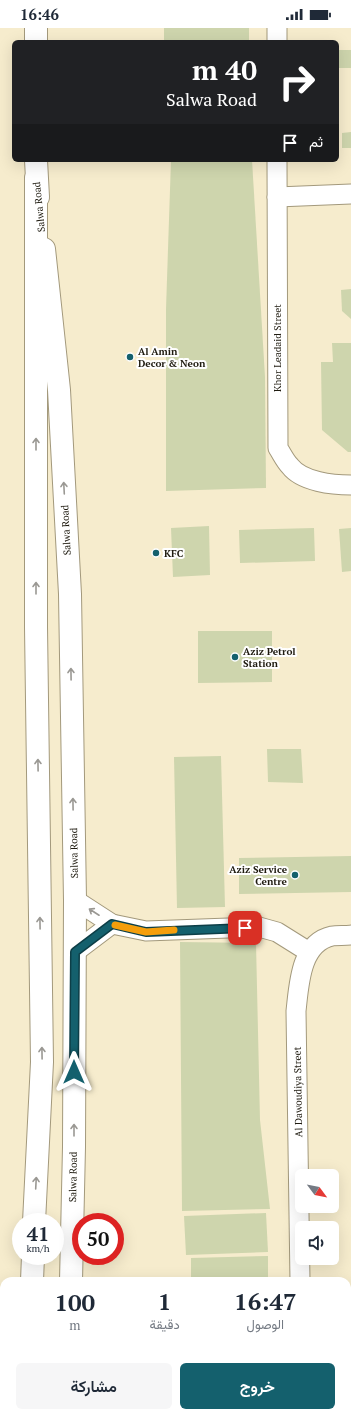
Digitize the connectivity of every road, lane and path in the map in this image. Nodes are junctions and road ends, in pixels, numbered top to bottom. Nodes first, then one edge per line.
1 (36, 28) edge
2 (277, 28) edge
3 (36, 40) edge
4 (277, 40) edge
5 (277, 162) edge
6 (36, 169) edge
7 (351, 194) edge
8 (277, 197) junction
9 (351, 485) edge
10 (75, 900) junction
11 (112, 924) junction
12 (351, 935) edge
13 (75, 952) junction
14 (309, 952) junction
15 (34, 1213) edge
16 (33, 1265) edge
17 (32, 1277) edge
18 (71, 1277) edge
19 (300, 1277) edge

1 - 3 main road
2 - 4 street
5 - 8 street, Khor Leadaid Street
10 -> 6 main road, Salwa Road
15 -> 6 main road
7 - 8 street
8 - 9 street, Khor Leadaid Street
11 -> 10 street
10 - 13 main road, Salwa Road
11 - 13 street
11 - 14 street
12 - 14 street, Al Dawoudiya Street
18 -> 13 main road, Salwa Road
14 - 19 street, Al Dawoudiya Street
16 - 17 main road

